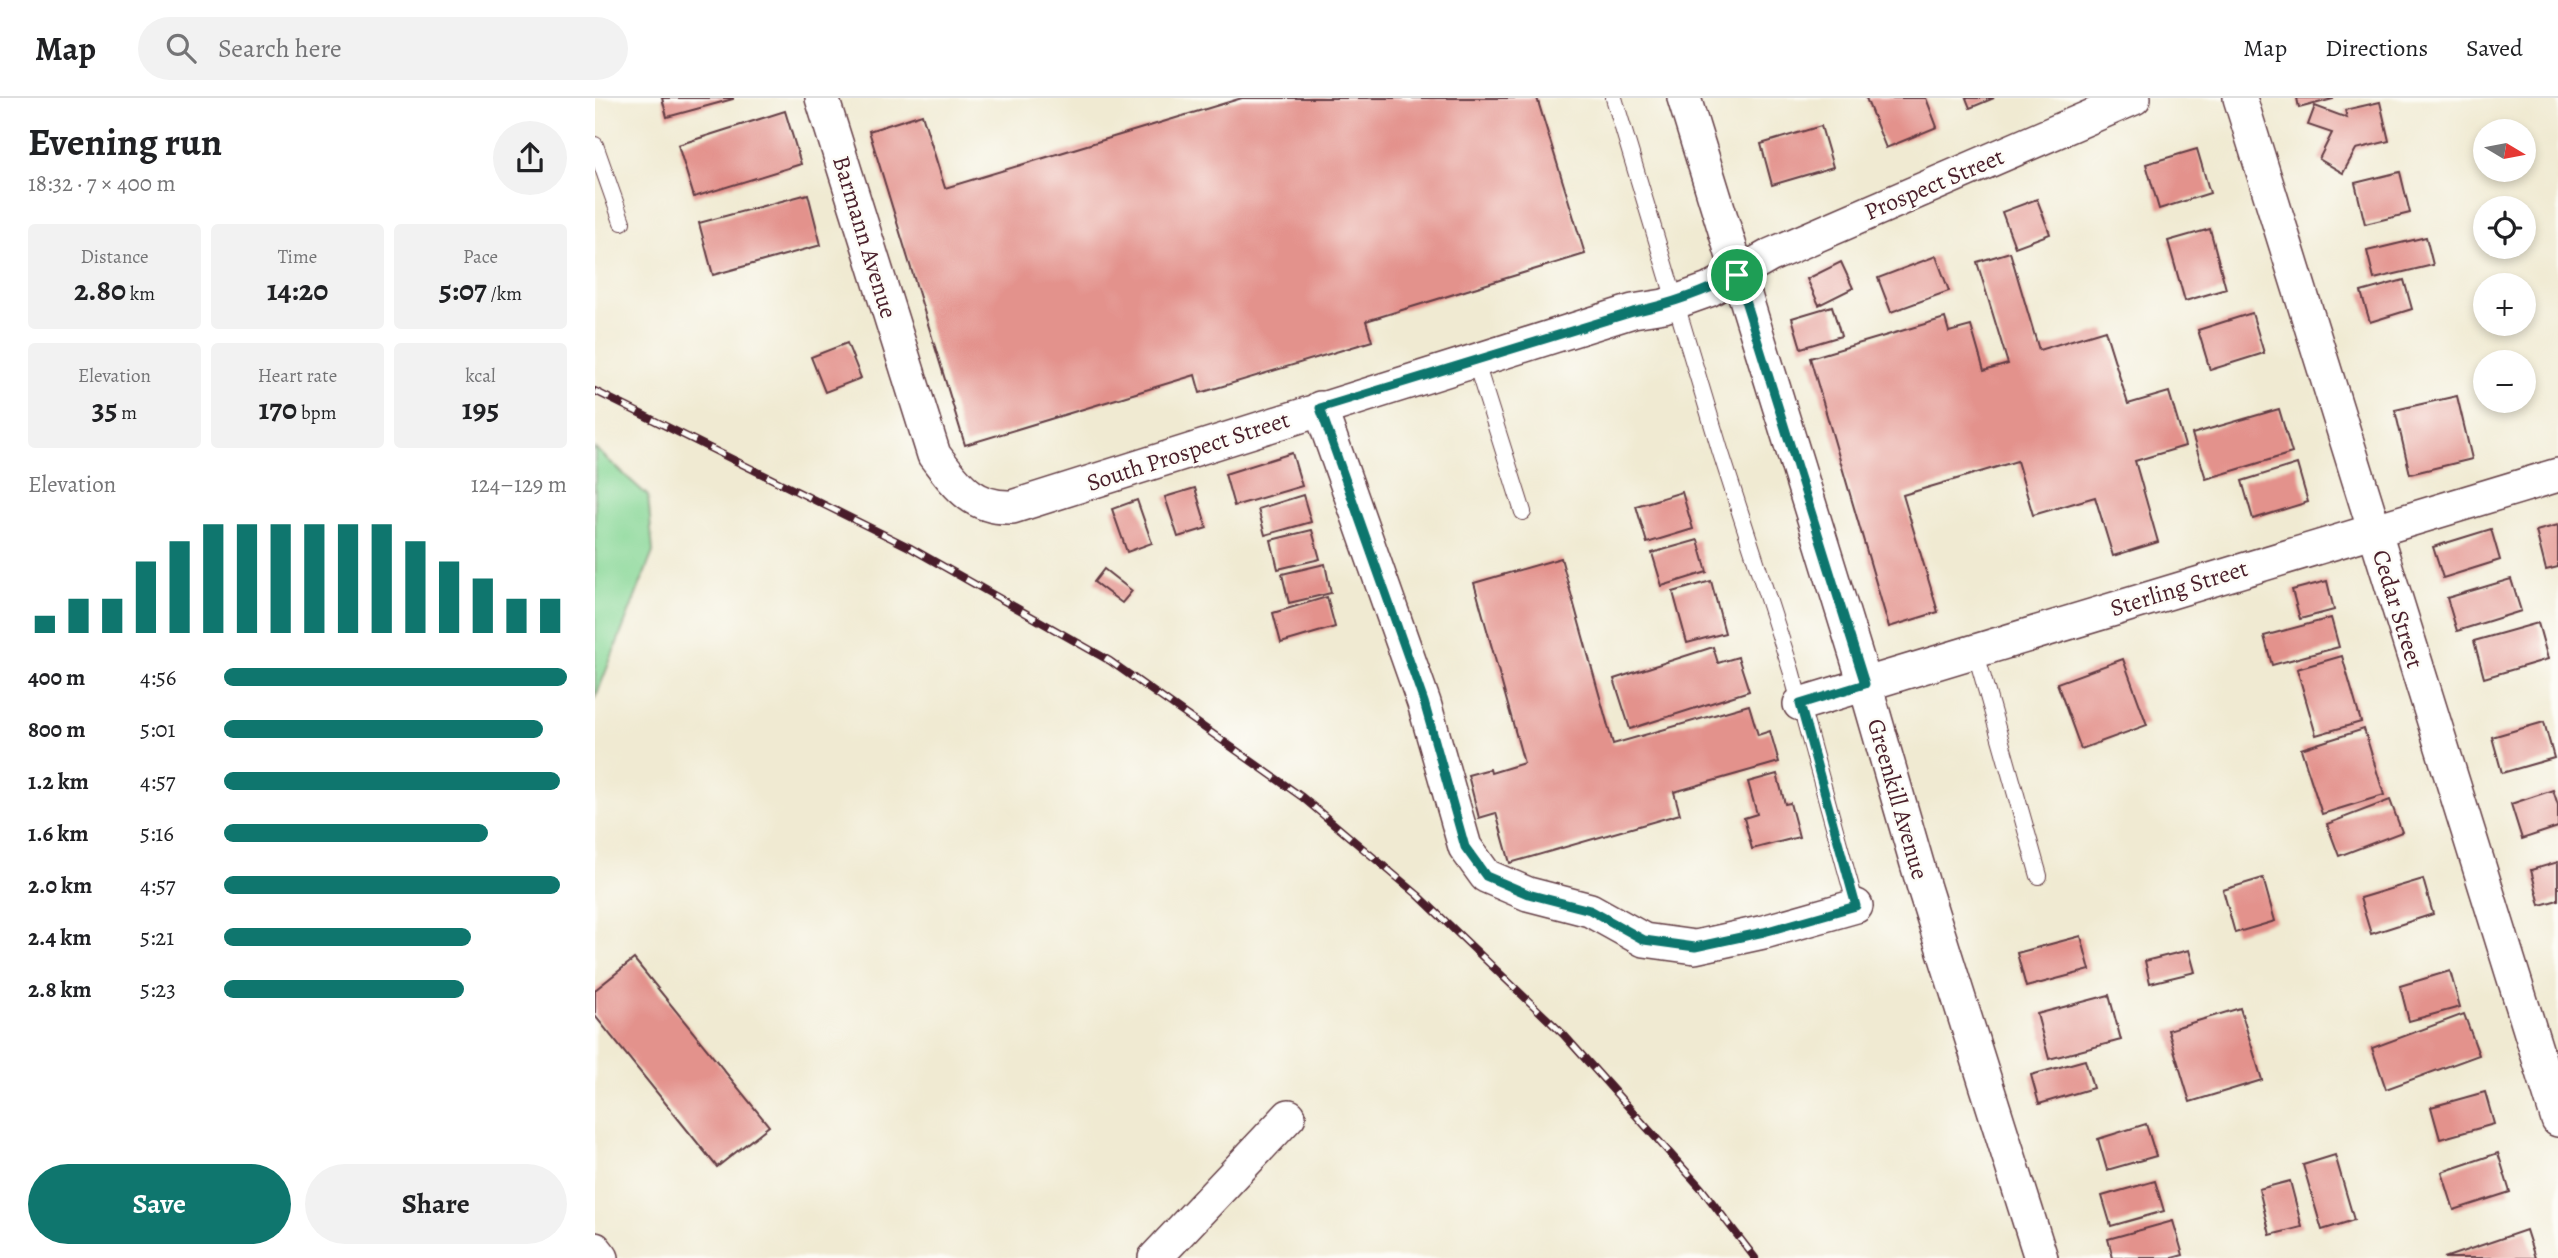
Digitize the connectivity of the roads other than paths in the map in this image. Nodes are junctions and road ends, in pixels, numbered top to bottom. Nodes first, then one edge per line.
1 (822, 98) edge
2 (1614, 98) edge
3 (1684, 98) edge
4 (2134, 98) edge
5 (2241, 98) edge
6 (595, 145) edge
7 (622, 222) dead end
8 (1737, 275) junction
9 (1675, 302) junction
10 (1475, 360) junction
11 (908, 376) joint
12 (1320, 408) junction
13 (2558, 475) edge
14 (1523, 512) dead end
15 (2373, 529) junction
16 (1975, 650) junction
17 (1865, 684) junction
18 (1800, 704) junction
19 (2039, 876) dead end
20 (1856, 906) joint
21 (1289, 1116) dead end
22 (2558, 1121) edge
23 (595, 1249) edge
24 (602, 1258) edge
25 (1155, 1258) edge
26 (2041, 1258) edge

1 - 11 street, Barmann Avenue
2 - 9 lane
3 - 8 street, Greenkill Avenue
4 - 8 street, Prospect Street
5 - 15 street, Cedar Street
6 - 7 lane
8 - 9 street, South Prospect Street
8 - 17 street, Greenkill Avenue
9 - 10 street, South Prospect Street
9 - 18 lane
10 - 12 street, South Prospect Street
10 - 14 lane
11 - 12 street, South Prospect Street
12 - 20 street
13 - 15 street, Sterling Street
15 - 16 street, Sterling Street
15 - 22 street, Cedar Street
16 - 17 street, Sterling Street
16 - 19 lane
17 - 18 street, Sterling Street
17 - 26 street, Greenkill Avenue
18 - 20 lane
21 - 25 street
23 - 24 street

